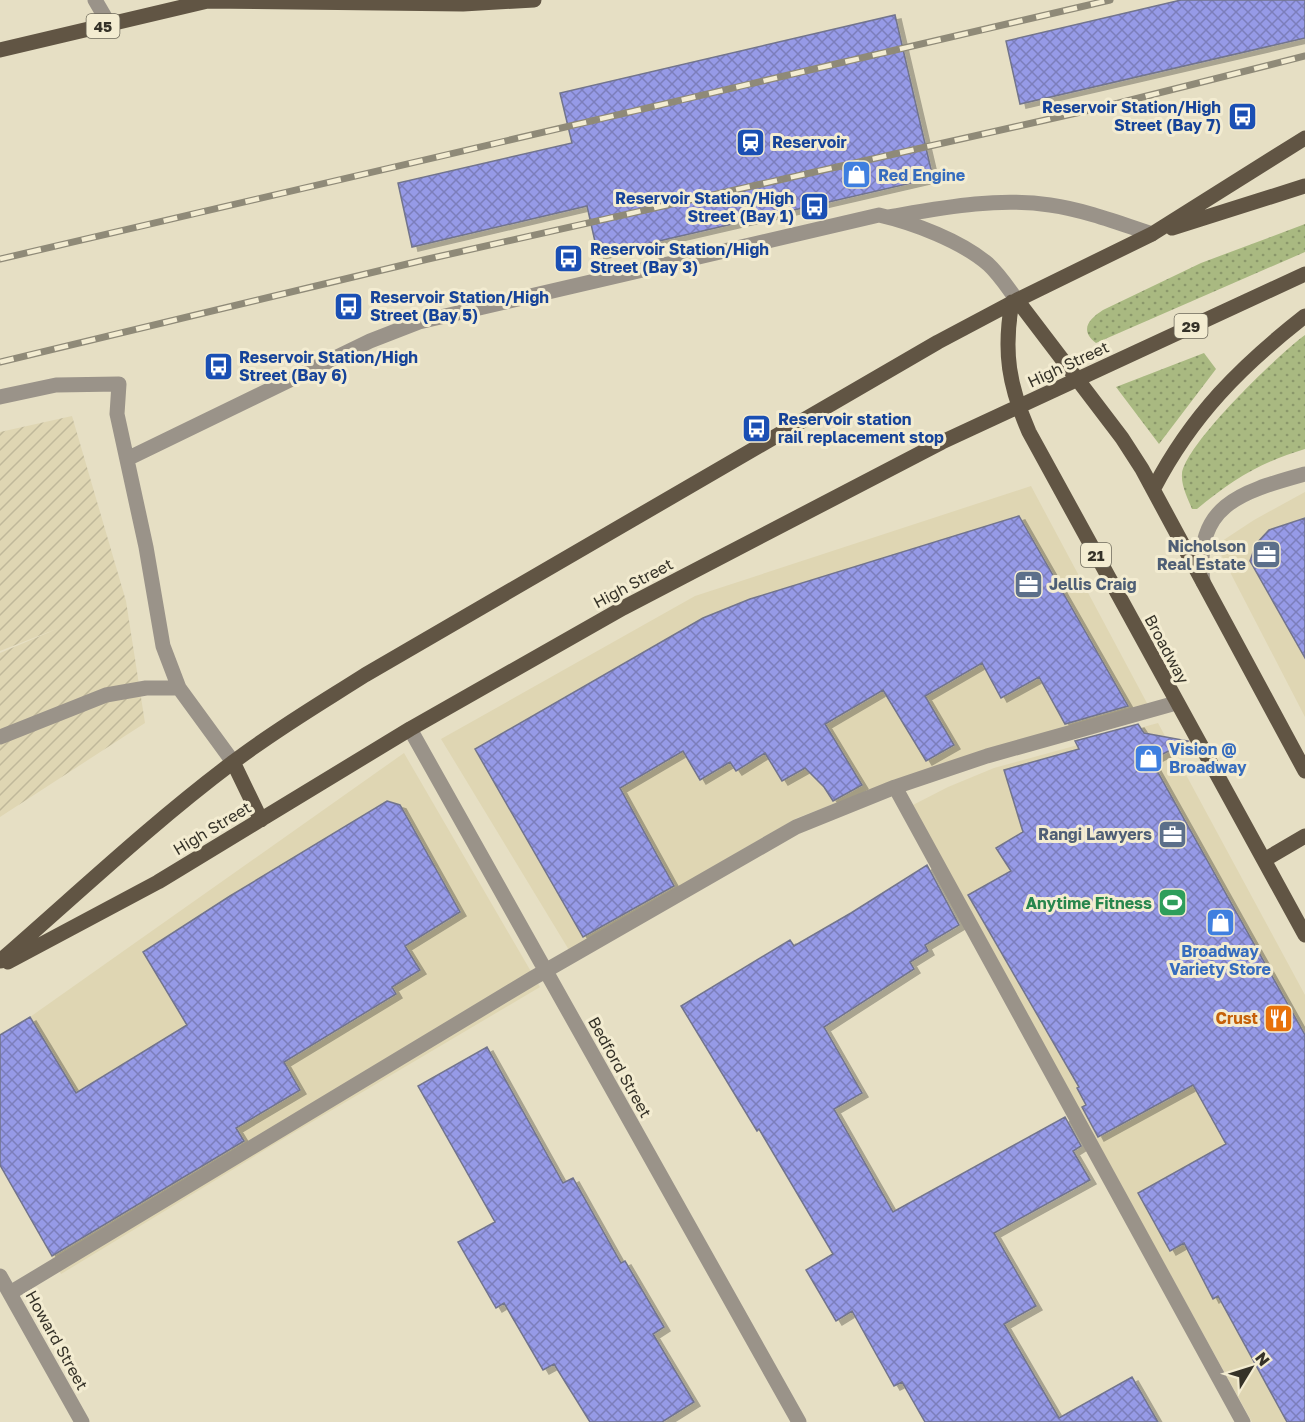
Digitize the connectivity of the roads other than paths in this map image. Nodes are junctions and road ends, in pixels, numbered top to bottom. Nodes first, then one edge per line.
1 (94, 0) edge
2 (534, 0) edge
3 (209, 1) edge
4 (462, 2) edge
5 (109, 24) junction
6 (0, 50) edge
7 (1305, 138) edge
8 (1305, 186) edge
9 (888, 217) junction
10 (1152, 234) junction
11 (1305, 274) edge
12 (1015, 301) junction
13 (1305, 316) edge
14 (1078, 380) junction
15 (0, 397) edge
16 (1018, 407) junction
17 (127, 459) junction
18 (1305, 474) edge
19 (1154, 488) junction
20 (1203, 582) junction
21 (179, 688) junction
22 (1176, 703) junction
23 (410, 729) junction
24 (0, 737) edge
25 (233, 762) junction
26 (1305, 771) edge
27 (895, 787) junction
28 (261, 820) junction
29 (1305, 836) edge
30 (1264, 860) junction
31 (1305, 935) edge
32 (0, 961) edge
33 (0, 966) edge
34 (546, 971) junction
35 (0, 1276) edge
36 (10, 1293) junction
37 (82, 1422) edge
38 (799, 1422) edge
39 (1243, 1422) edge

1 - 5 street
2 - 4 main road, 45
3 - 4 main road, 45
3 - 5 main road, 45
5 - 6 main road, 45
7 - 10 main road, High Street
8 - 10 main road, High Street
9 - 10 street
9 - 12 street
9 - 17 street
10 - 12 main road, High Street
11 - 14 main road, High Street / 29
12 - 14 main road
12 - 16 main road, Broadway / 21
12 - 25 main road, High Street
13 - 19 main road
14 - 16 main road, High Street / 29
14 - 19 main road
15 - 17 street
16 - 22 main road, Broadway / 21
16 - 23 main road, High Street / 29
17 - 21 street
18 - 20 street
19 - 20 main road
20 - 26 main road
21 - 24 street
21 - 25 street
22 - 27 street
22 - 30 main road, Broadway / 21
23 - 28 main road, High Street / 29
23 - 34 street, Bedford Street
25 - 28 main road
25 - 32 main road, High Street
27 - 34 street
27 - 39 street
28 - 33 main road, High Street / 29
29 - 30 main road
30 - 31 main road, Broadway / 21
34 - 36 street
34 - 38 street, Bedford Street
35 - 36 street, Howard Street
36 - 37 street, Howard Street

